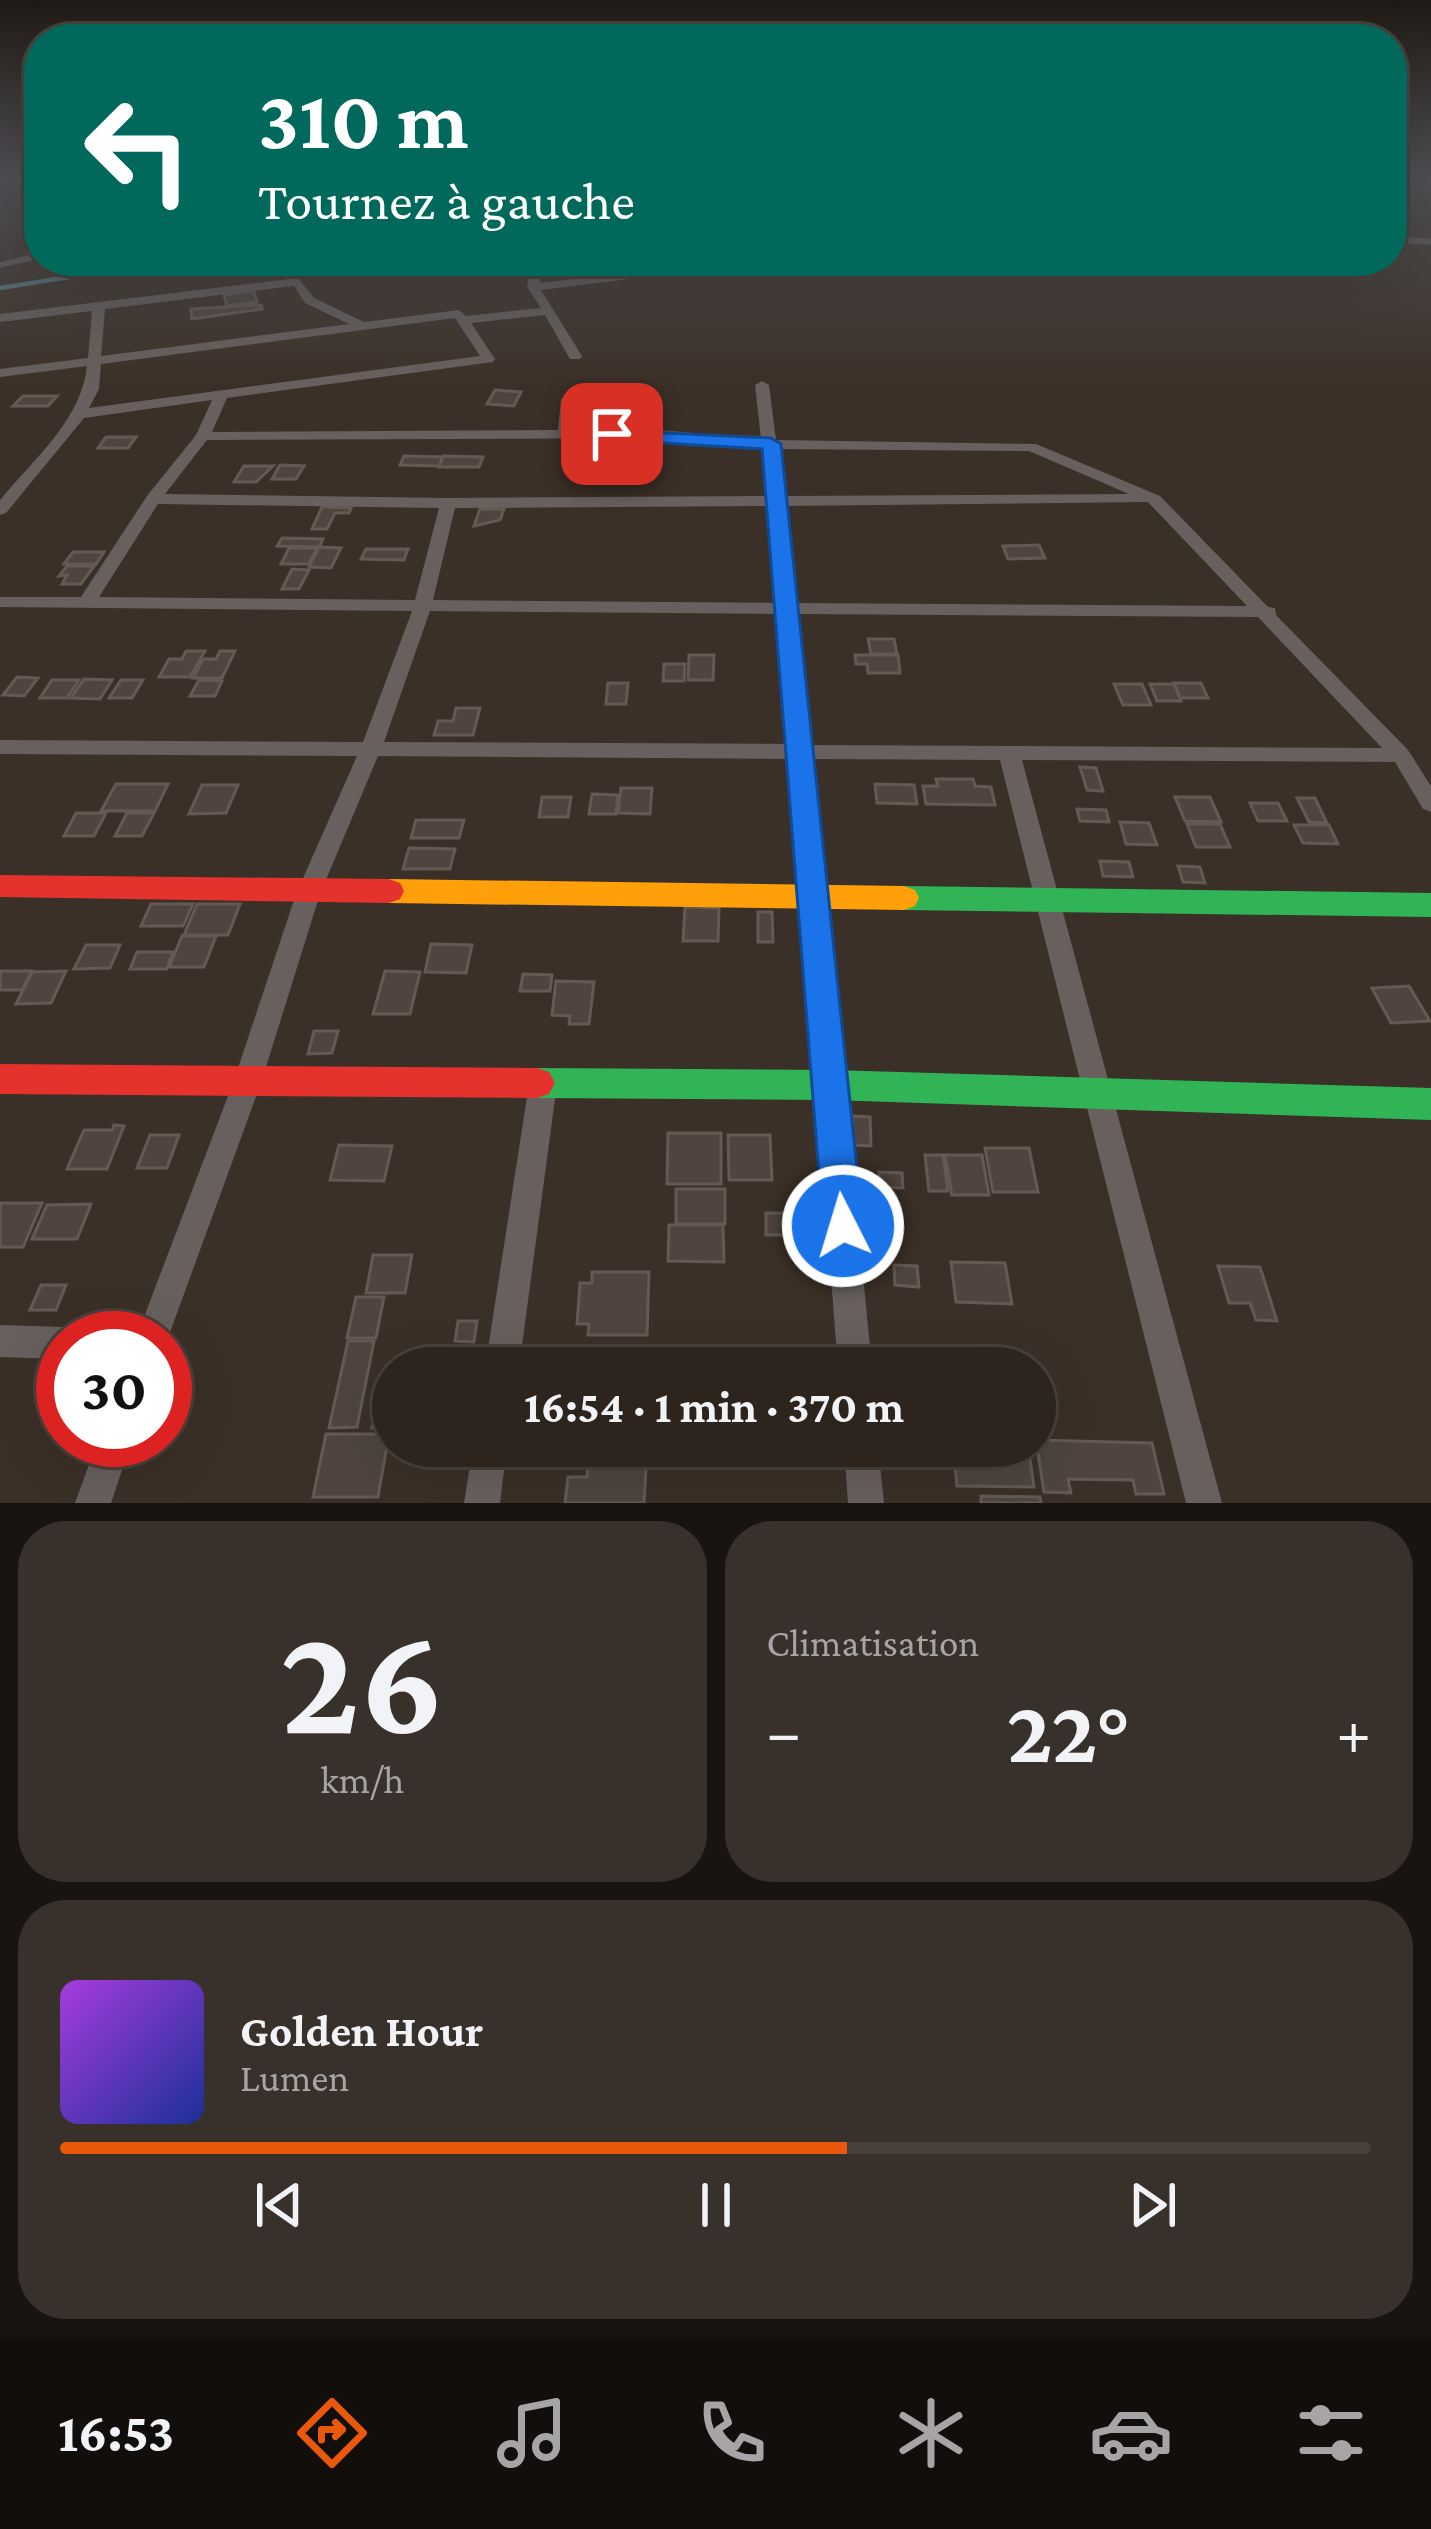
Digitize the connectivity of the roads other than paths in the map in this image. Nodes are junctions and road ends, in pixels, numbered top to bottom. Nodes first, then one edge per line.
1 (534, 276) edge
2 (633, 276) edge
3 (532, 287) junction
4 (99, 305) junction
5 (549, 311) junction
6 (0, 318) edge
7 (462, 320) junction
8 (364, 326) junction
9 (575, 356) dead end
10 (90, 359) junction
11 (0, 374) edge
12 (762, 386) dead end
13 (220, 398) junction
14 (568, 399) dead end
15 (79, 414) junction
16 (566, 434) junction
17 (203, 436) junction
18 (771, 444) junction
19 (153, 499) junction
20 (779, 499) junction
21 (1154, 499) junction
22 (448, 503) junction
23 (1, 507) edge
24 (0, 602) edge
25 (87, 602) junction
26 (422, 608) junction
27 (790, 610) junction
28 (1269, 612) junction
29 (0, 747) edge
30 (371, 748) junction
31 (802, 751) junction
32 (1009, 752) junction
33 (1401, 754) junction
34 (1431, 804) edge
35 (0, 886) edge
36 (308, 894) junction
37 (815, 897) junction
38 (1046, 900) junction
39 (1431, 904) edge
40 (0, 1079) edge
41 (247, 1083) junction
42 (544, 1084) junction
43 (831, 1085) junction
44 (1099, 1093) junction
45 (1431, 1104) edge
46 (162, 1311) edge
47 (0, 1341) edge
48 (36, 1342) edge
49 (505, 1347) edge
50 (853, 1347) edge
51 (106, 1467) edge
52 (487, 1467) edge
53 (863, 1467) edge
54 (93, 1503) edge
55 (482, 1503) edge
56 (866, 1503) edge
57 (1204, 1503) edge

1 - 3 street
2 - 3 street
3 - 5 street
4 - 6 street
4 - 8 street
4 - 10 street
5 - 7 street
5 - 9 street
7 - 8 street
7 - 13 street
8 - 10 street
10 - 11 street
10 - 15 street
12 - 18 street
13 - 15 street
13 - 17 street
14 - 16 street
15 - 23 street
16 - 17 street
16 - 18 street
17 - 19 street
18 - 20 street
18 - 21 street
19 - 22 street
19 - 25 street
20 - 21 street
20 - 22 street
20 - 27 street
21 - 28 street
22 - 26 street
24 - 25 street
25 - 26 street
26 - 27 street
26 - 30 street
27 - 28 street
27 - 31 street
28 - 33 street
29 - 30 street
30 - 31 street
30 - 36 street
31 - 32 street
31 - 37 street
32 - 33 street
32 - 38 street
33 - 34 street
35 - 36 street
36 - 37 street
36 - 41 street
37 - 38 street
37 - 43 street
38 - 39 street
38 - 44 street
40 - 41 street
41 - 42 street
41 - 46 street
42 - 43 street
42 - 49 street
43 - 44 street
43 - 50 street
44 - 45 street
44 - 57 street
47 - 48 street
51 - 54 street
52 - 55 street
53 - 56 street

